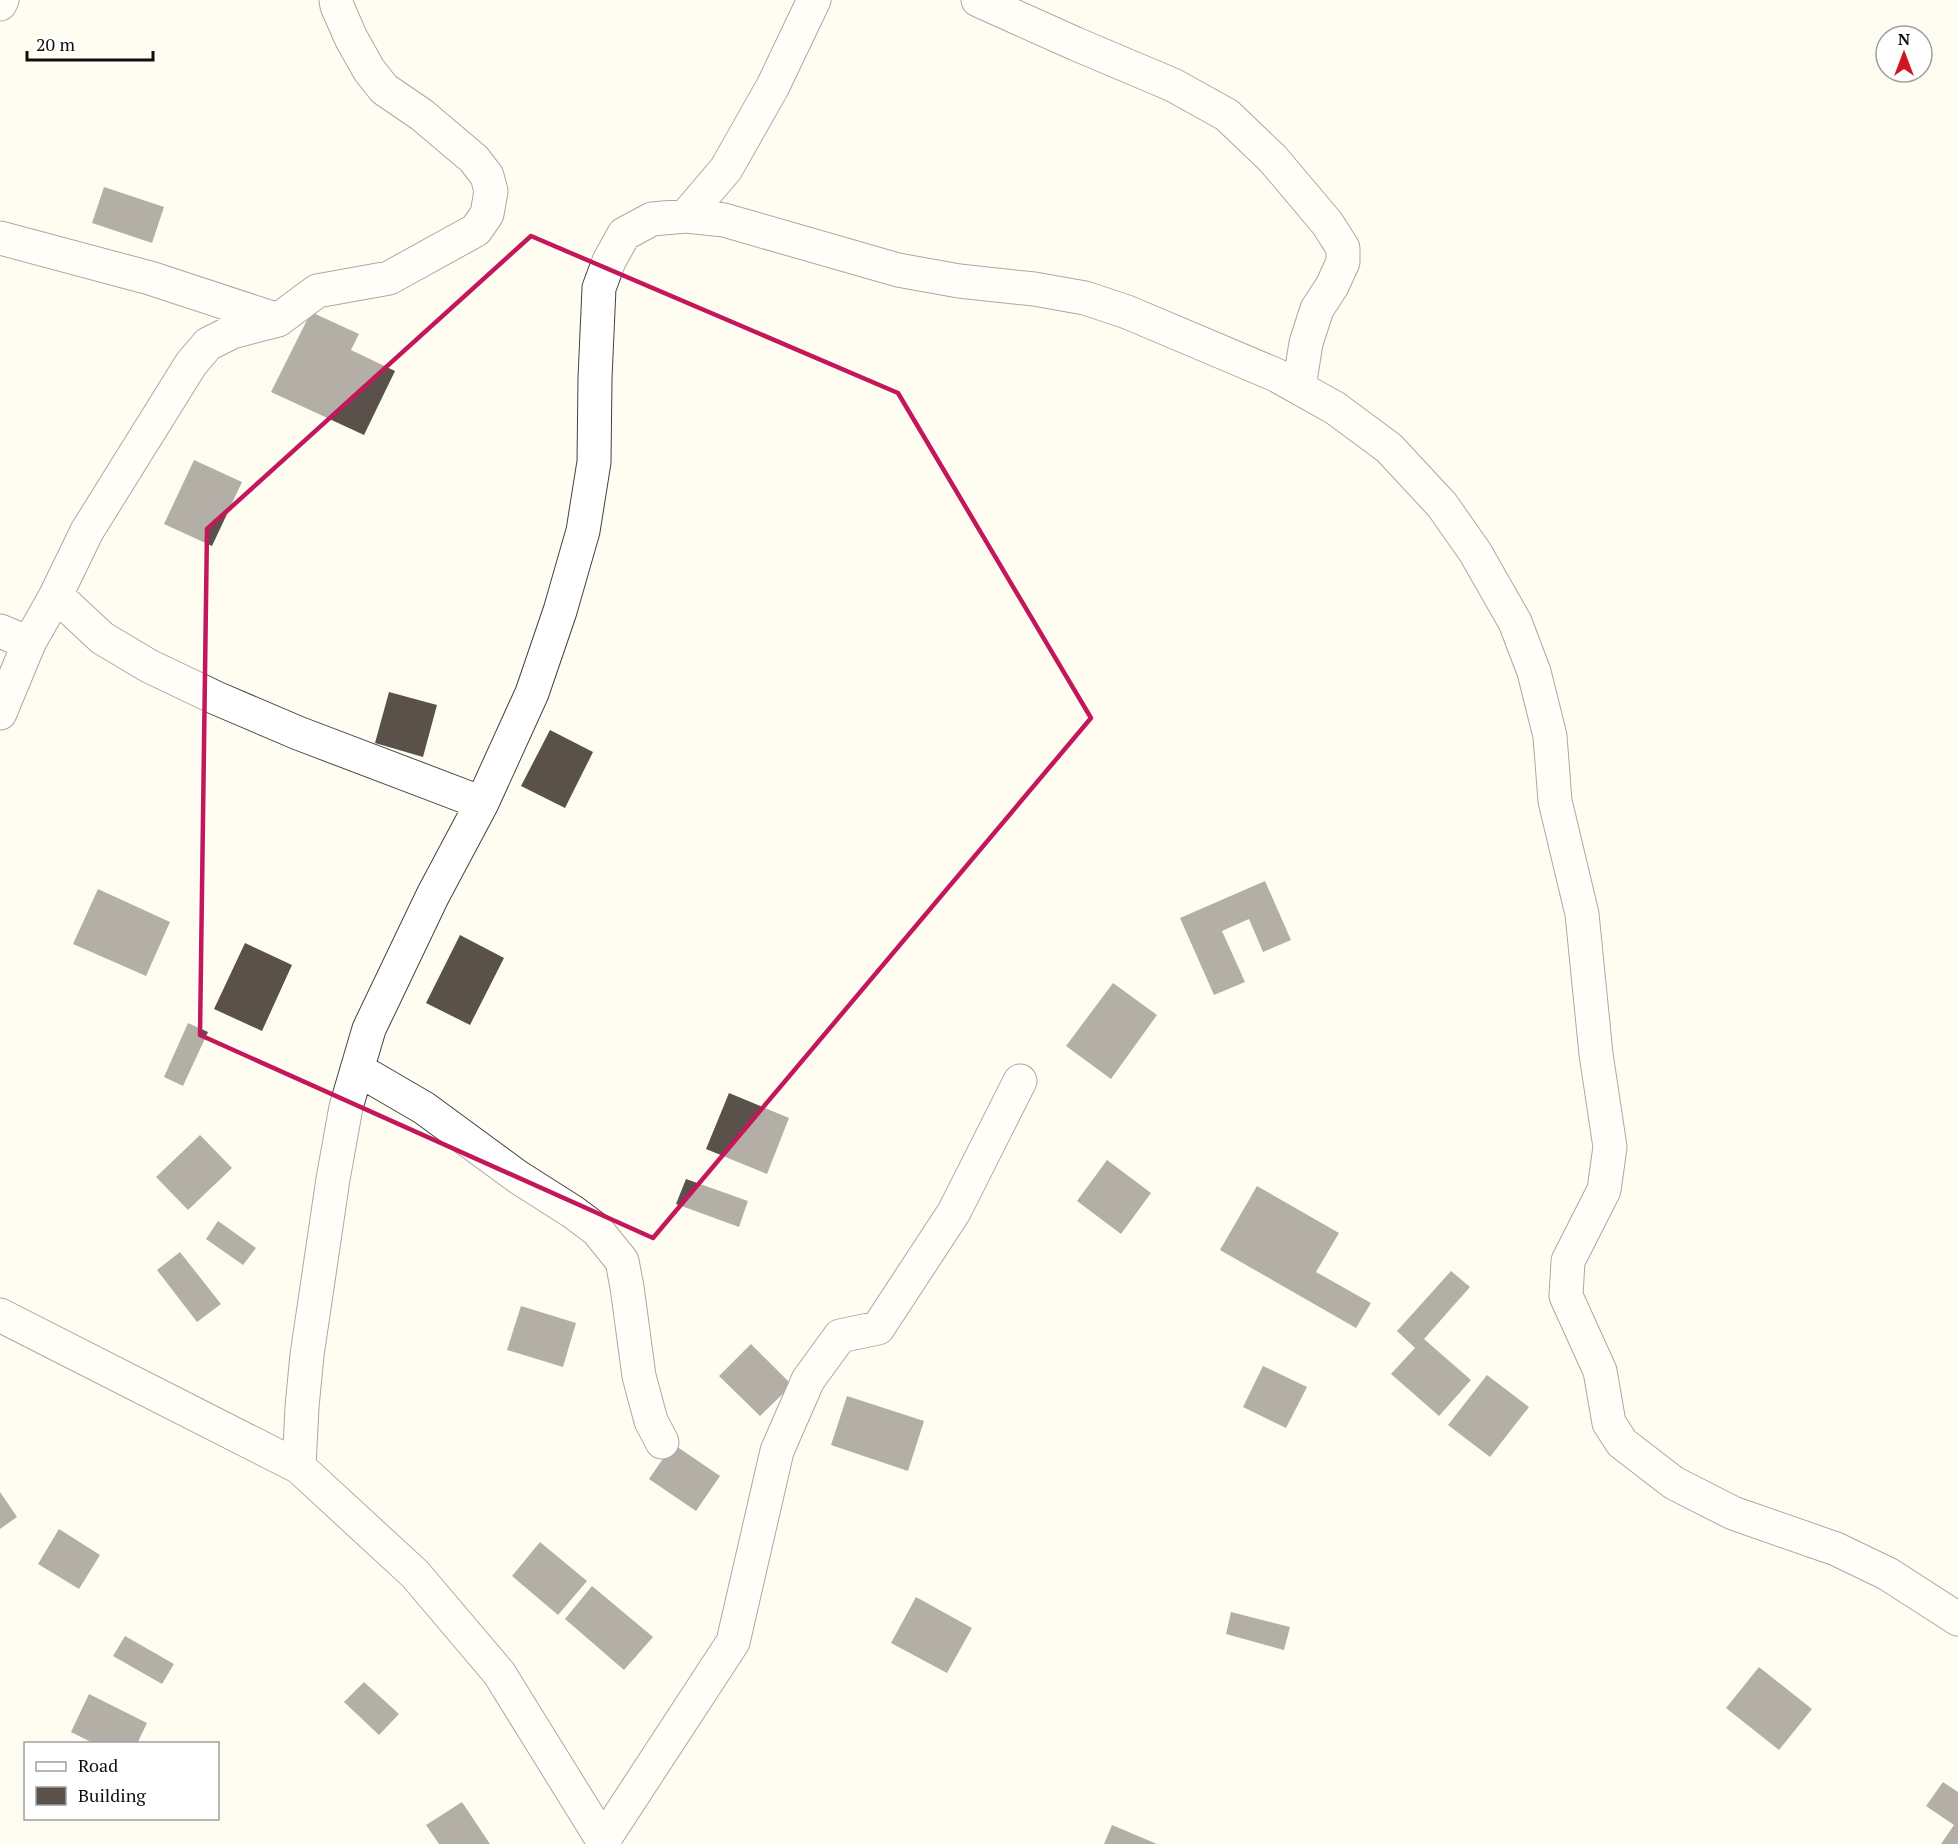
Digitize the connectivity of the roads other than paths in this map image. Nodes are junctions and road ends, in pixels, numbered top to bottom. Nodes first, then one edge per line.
1 (2, 0) edge
2 (336, 0) edge
3 (814, 0) edge
4 (978, 0) edge
5 (0, 4) edge
6 (686, 216) junction
7 (0, 238) edge
8 (278, 320) junction
9 (1299, 387) junction
10 (56, 595) junction
11 (15, 637) edge
12 (0, 713) edge
13 (482, 802) junction
14 (357, 1069) junction
15 (1020, 1081) dead end
16 (0, 1315) edge
17 (662, 1442) dead end
18 (299, 1467) junction
19 (1953, 1606) edge
20 (604, 1842) edge

1 - 5 street
2 - 8 street
3 - 6 street
4 - 9 street
6 - 9 street
6 - 13 street
7 - 8 street
8 - 10 street
9 - 19 street
10 - 11 street
10 - 13 street
11 - 12 street
13 - 14 street
14 - 17 street
14 - 18 street
15 - 20 street
16 - 18 street
18 - 20 street

